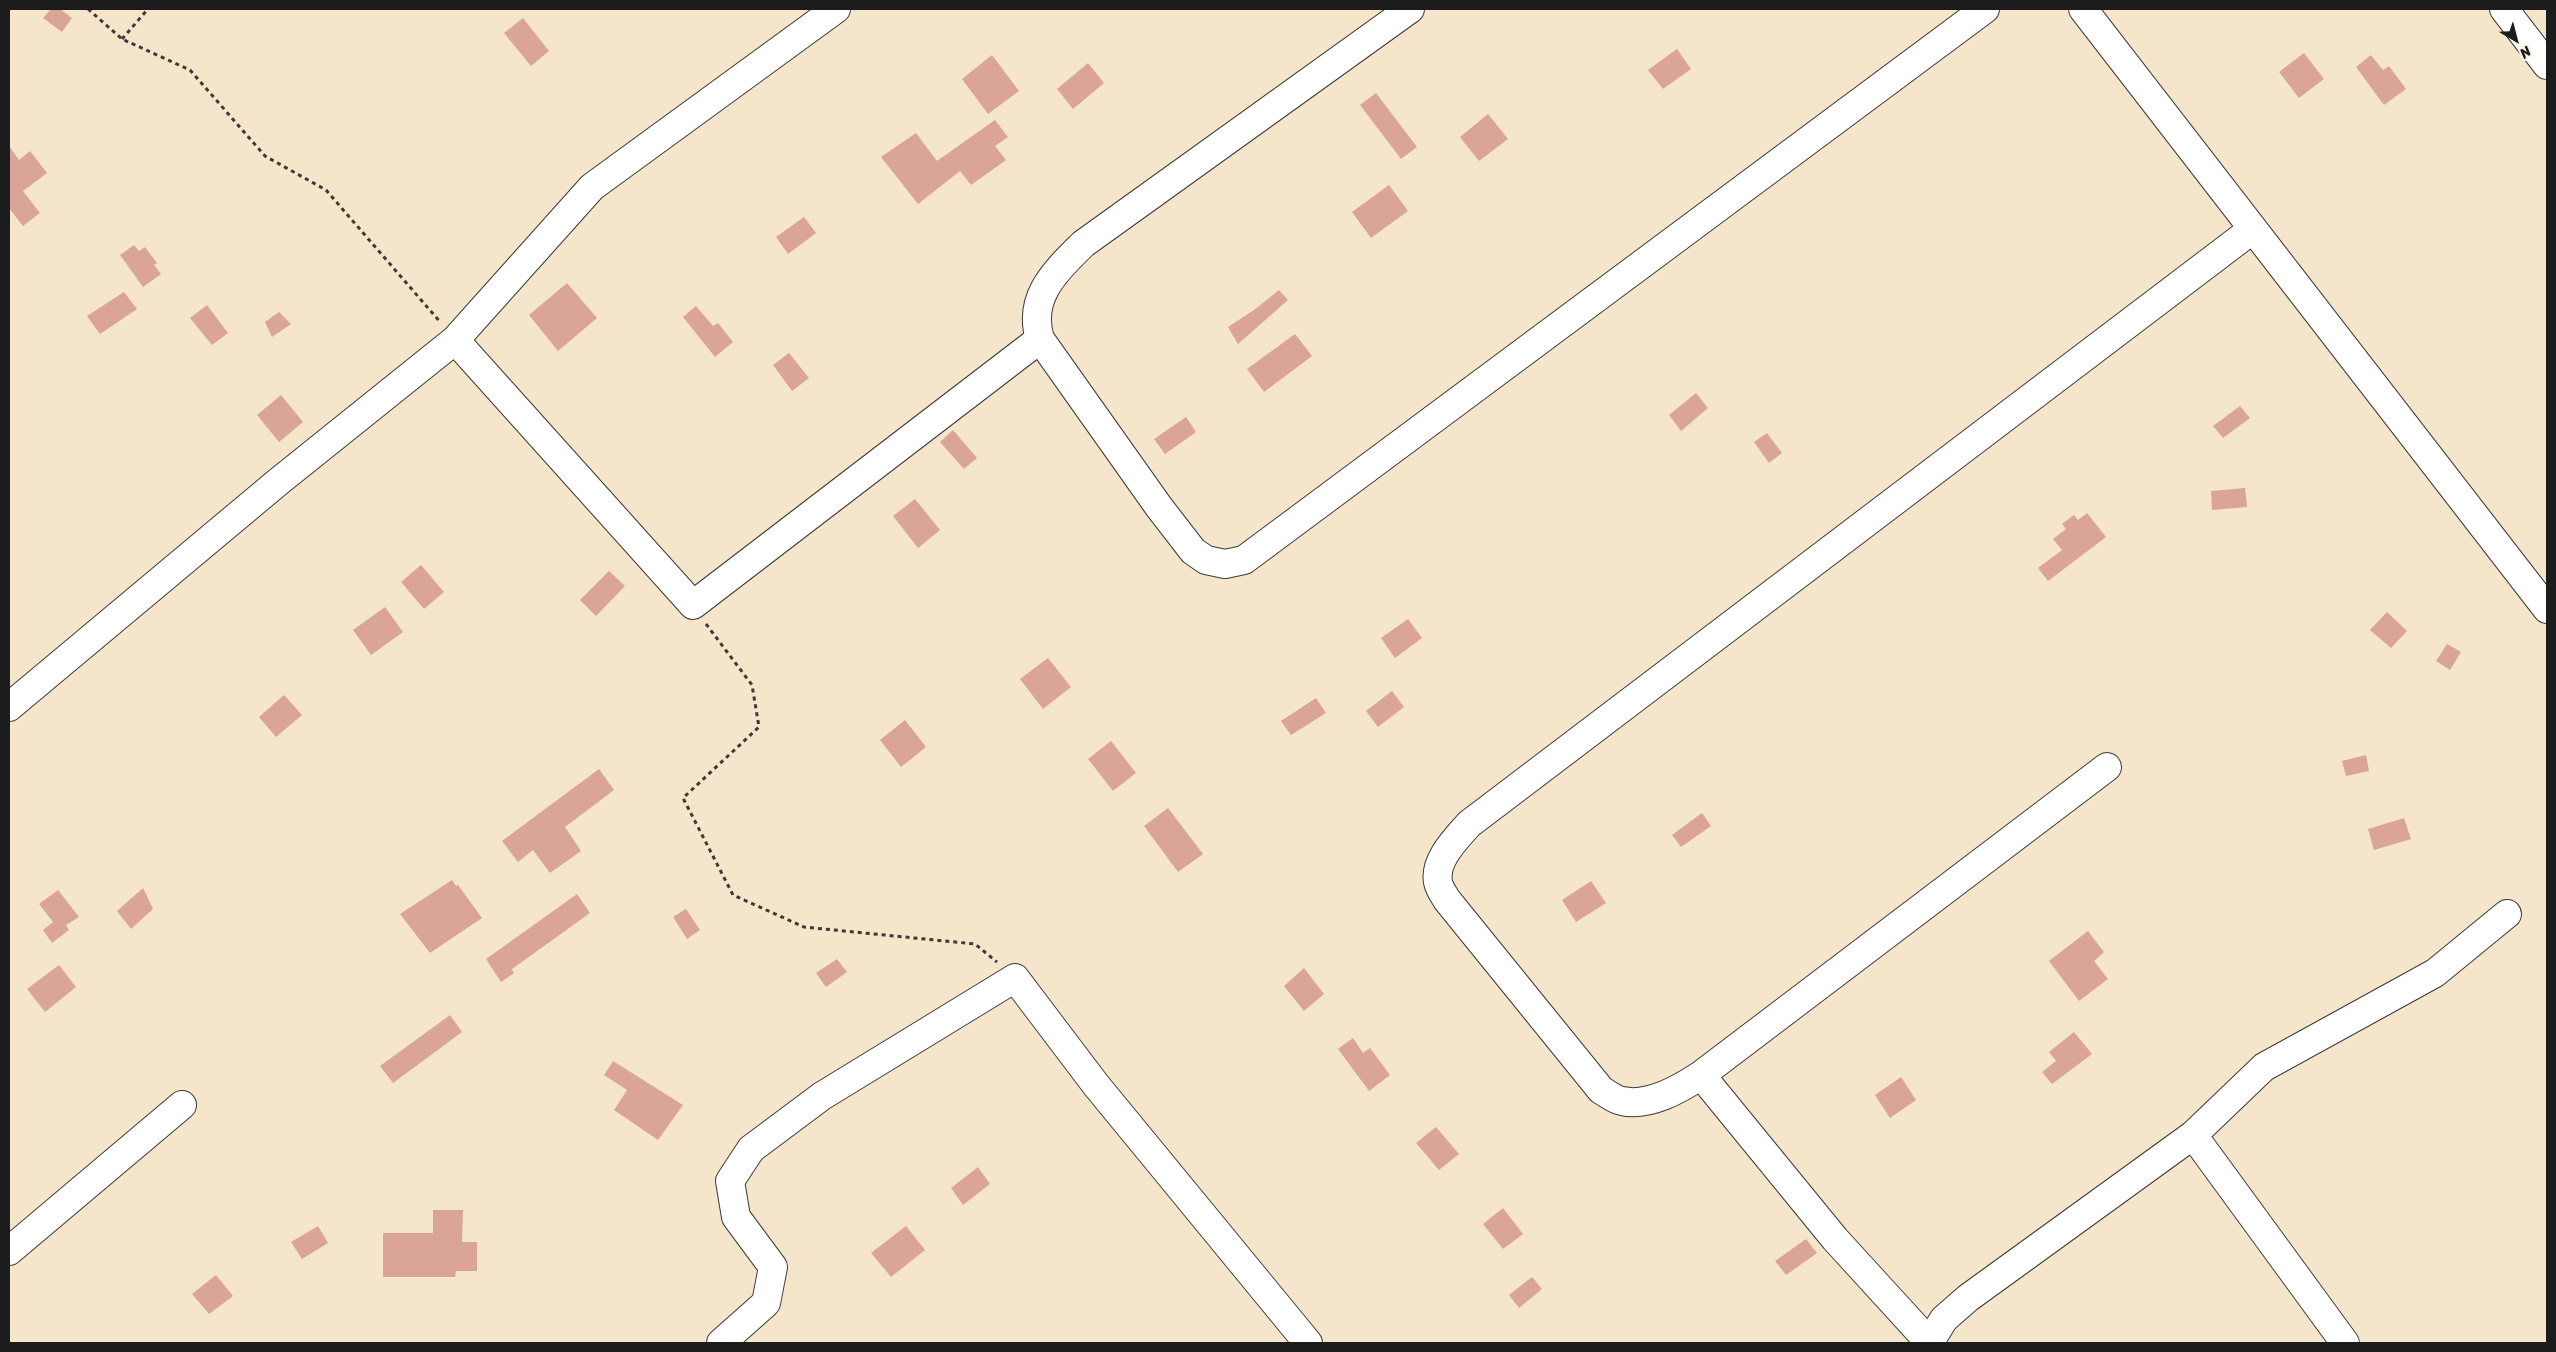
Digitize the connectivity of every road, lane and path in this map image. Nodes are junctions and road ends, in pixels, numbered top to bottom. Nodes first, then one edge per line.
1 (88, 9) edge
2 (148, 9) edge
3 (836, 9) edge
4 (1410, 9) edge
5 (1985, 9) edge
6 (2083, 9) edge
7 (2504, 9) edge
8 (122, 39) junction
9 (2547, 65) edge
10 (2253, 229) junction
11 (1040, 339) junction
12 (455, 340) junction
13 (693, 605) junction
14 (2547, 610) edge
15 (9, 708) edge
16 (2107, 767) dead end
17 (2507, 914) dead end
18 (1015, 978) junction
19 (1701, 1075) junction
20 (182, 1105) dead end
21 (2193, 1135) junction
22 (9, 1251) edge
23 (722, 1343) edge
24 (1308, 1343) edge
25 (1930, 1343) edge
26 (2345, 1343) edge

1 - 8 path
2 - 8 path
3 - 12 street
4 - 11 street
5 - 11 street
6 - 10 street
7 - 9 street
8 - 12 path
10 - 14 street
10 - 19 street
11 - 13 street
12 - 13 street
12 - 15 street
13 - 18 path
16 - 19 street
17 - 21 street
18 - 23 street
18 - 24 street
19 - 25 street
20 - 22 street
21 - 25 street
21 - 26 street

